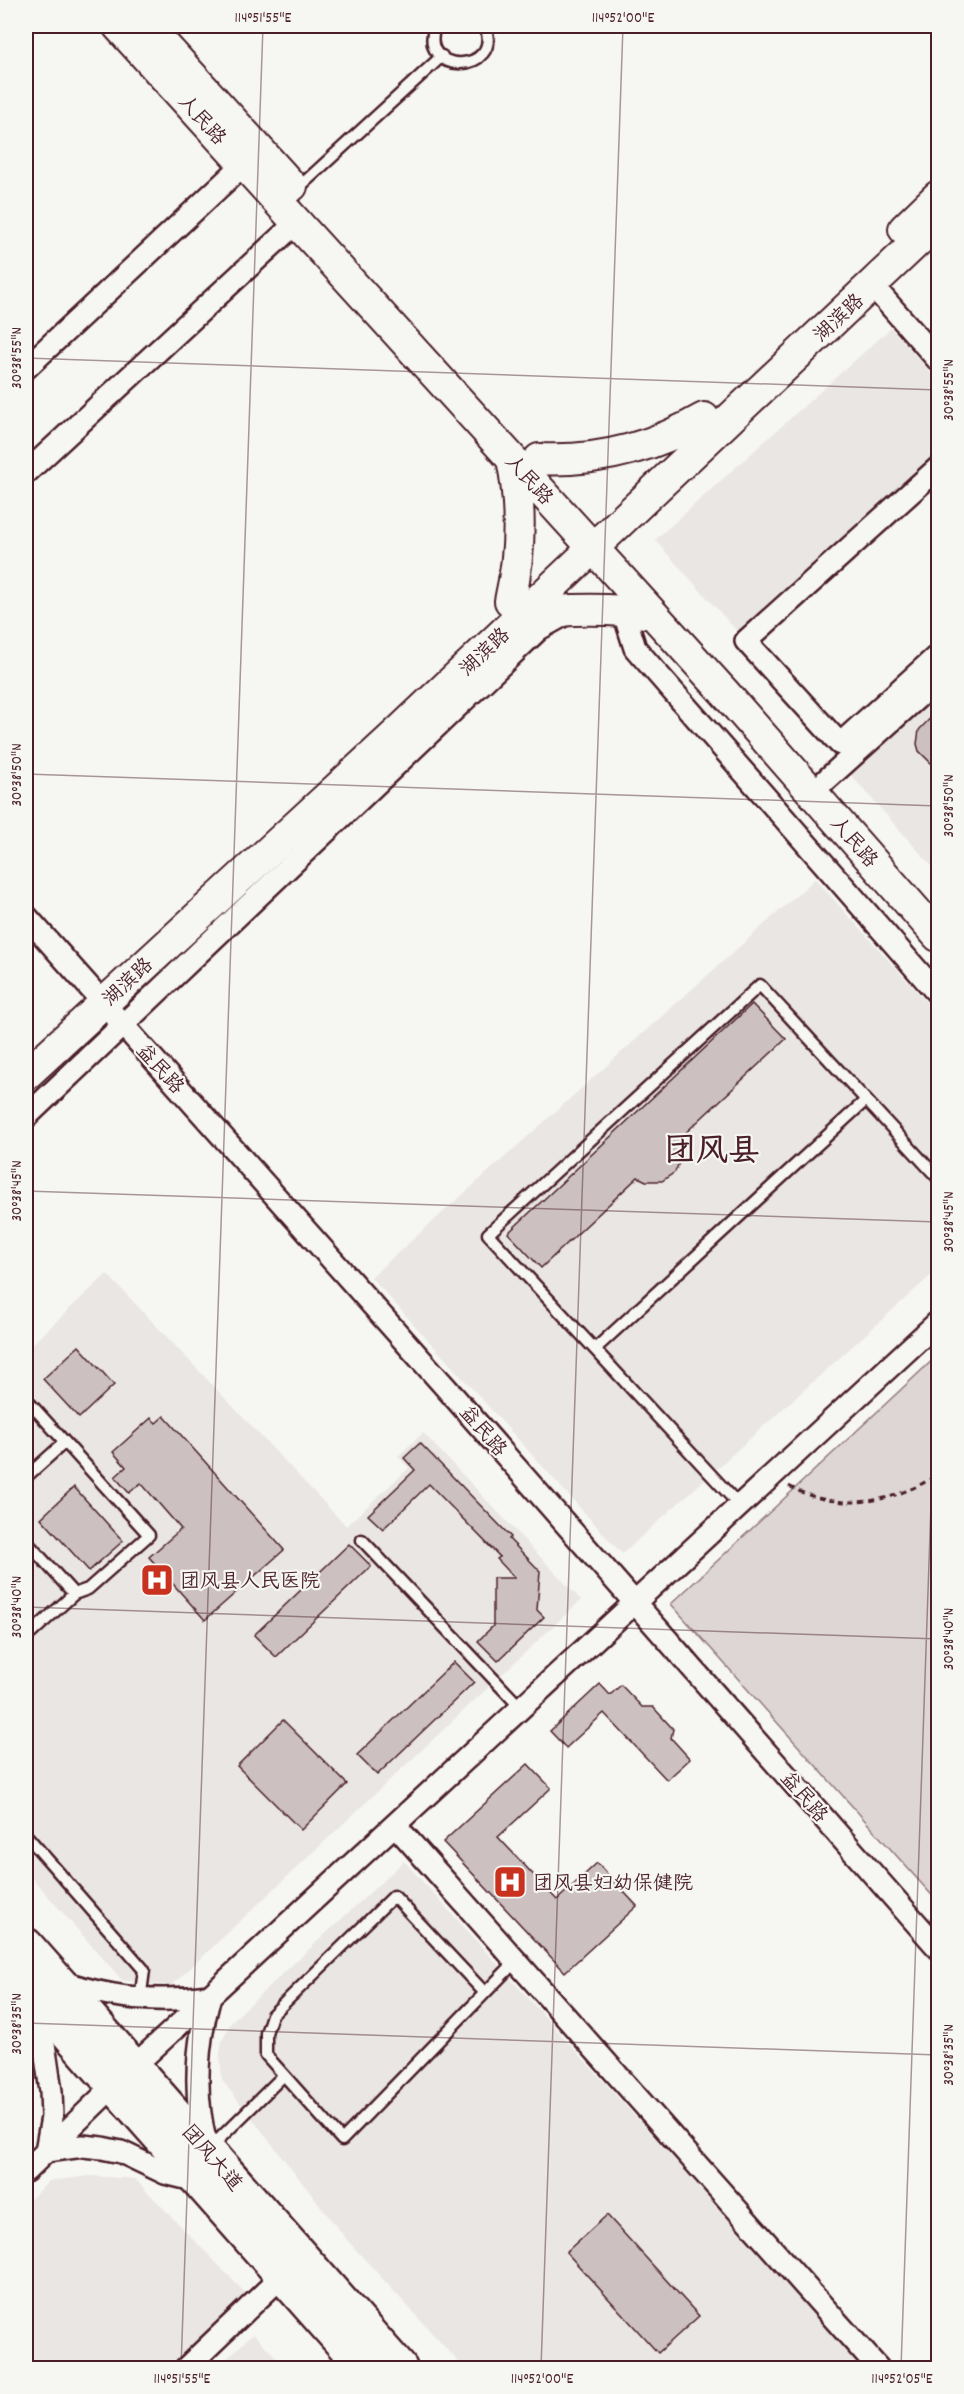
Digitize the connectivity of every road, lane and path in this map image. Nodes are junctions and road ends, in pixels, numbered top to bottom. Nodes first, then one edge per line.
1 (118, 26) edge
2 (147, 26) edge
3 (435, 26) edge
4 (485, 26) edge
5 (441, 57) junction
6 (244, 164) junction
7 (296, 190) junction
8 (939, 196) edge
9 (297, 222) junction
10 (939, 222) edge
11 (872, 285) junction
12 (939, 360) edge
13 (26, 368) edge
14 (704, 418) junction
15 (525, 459) junction
16 (939, 468) edge
17 (26, 474) edge
18 (594, 534) junction
19 (517, 608) junction
20 (575, 609) junction
21 (623, 610) junction
22 (653, 614) junction
23 (939, 656) edge
24 (939, 679) edge
25 (826, 780) junction
26 (939, 907) edge
27 (26, 916) edge
28 (939, 936) edge
29 (939, 994) edge
30 (97, 996) junction
31 (123, 1025) junction
32 (26, 1049) edge
33 (26, 1075) edge
34 (866, 1100) junction
35 (26, 1117) edge
36 (939, 1178) edge
37 (939, 1322) edge
38 (595, 1349) junction
39 (26, 1399) edge
40 (65, 1442) junction
41 (939, 1474) edge
42 (773, 1475) junction
43 (26, 1477) edge
44 (740, 1506) junction
45 (362, 1540) dead end
46 (26, 1541) edge
47 (74, 1594) junction
48 (635, 1603) junction
49 (26, 1638) edge
50 (521, 1708) junction
51 (395, 1825) junction
52 (26, 1835) edge
53 (26, 1945) edge
54 (939, 1948) edge
55 (516, 1962) junction
56 (40, 1988) edge
57 (485, 1993) junction
58 (210, 1996) junction
59 (140, 2000) junction
60 (284, 2075) junction
61 (124, 2076) junction
62 (46, 2151) junction
63 (203, 2166) junction
64 (26, 2171) edge
65 (282, 2276) junction
66 (186, 2368) edge
67 (364, 2368) edge
68 (400, 2368) edge
69 (878, 2368) edge

1 - 6 street, 人民路
2 - 7 street, 人民路
3 - 5 lane
4 - 5 lane
5 - 7 lane
6 - 9 street, 人民路
6 - 13 street
7 - 15 street, 人民路
8 - 14 street, 湖滨路
9 - 15 street, 人民路
9 - 17 street
10 - 11 street, 湖滨路
11 - 12 street
11 - 18 street, 湖滨路
14 - 15 street
14 - 18 street, 湖滨路
15 - 18 street, 人民路
15 - 19 street
16 - 23 street
18 - 19 street, 湖滨路
18 - 22 street, 人民路
18 - 25 street, 人民路
19 - 20 street
19 - 30 street, 湖滨路
20 - 21 street
20 - 31 street
21 - 22 street
21 - 29 street
22 - 28 street, 人民路
24 - 25 street
25 - 26 street, 人民路
27 - 30 street, 益民路
30 - 31 street, 益民路
30 - 32 street, 湖滨路
30 - 33 street, 湖滨路
31 - 35 street
31 - 48 street, 益民路
34 - 36 lane
34 - 38 lane
34 - 38 lane
37 - 42 street
38 - 44 lane
39 - 40 lane
40 - 43 lane
40 - 47 lane
41 - 42 path
42 - 44 street
44 - 48 street
45 - 50 lane
46 - 47 lane
47 - 49 lane
48 - 50 street
48 - 54 street, 益民路
50 - 51 street
51 - 55 street
51 - 58 street
52 - 59 lane
53 - 56 main road, 团风大道
55 - 57 lane
55 - 69 street
56 - 59 street
56 - 61 main road, 团风大道
56 - 62 street
57 - 60 lane
57 - 60 lane
58 - 59 street
58 - 61 street
58 - 63 street
60 - 63 lane
61 - 62 street
61 - 63 main road, 团风大道
62 - 63 street
62 - 64 street
63 - 65 main road, 团风大道
63 - 68 main road, 团风大道
65 - 66 street
65 - 67 main road, 团风大道

